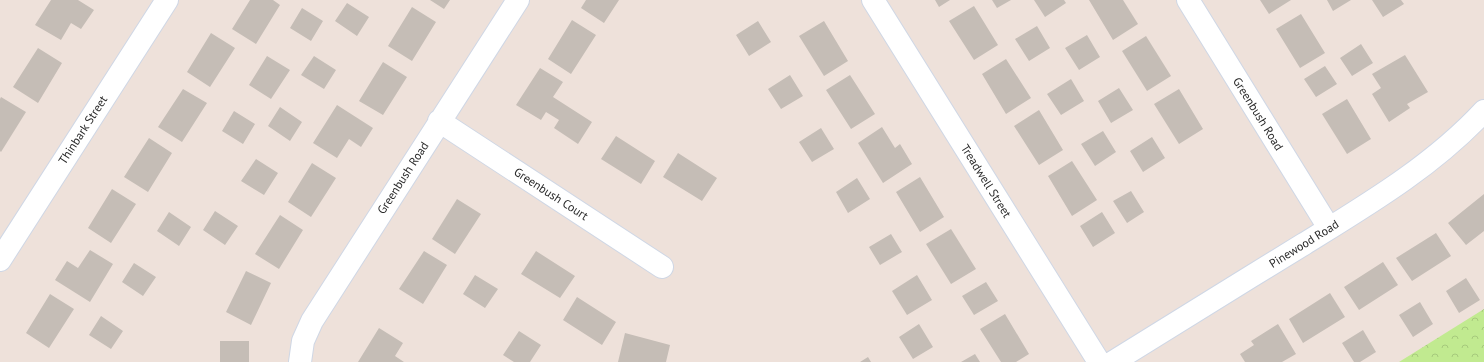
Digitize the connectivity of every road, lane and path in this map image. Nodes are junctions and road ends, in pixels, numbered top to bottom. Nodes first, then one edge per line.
1 (166, 0) edge
2 (518, 0) edge
3 (874, 0) edge
4 (1188, 0) edge
5 (1484, 111) edge
6 (439, 121) junction
7 (1329, 228) junction
8 (0, 260) edge
9 (662, 267) dead end
10 (300, 362) edge
11 (1099, 362) edge
12 (1113, 362) edge

1 - 8 street, Thinbark Street
2 - 6 street, Greenbush Road
3 - 11 street, Treadwell Street
4 - 7 street, Greenbush Road
5 - 7 street, Pinewood Road
6 - 9 street, Greenbush Court
6 - 10 street, Greenbush Road
7 - 12 street, Pinewood Road

